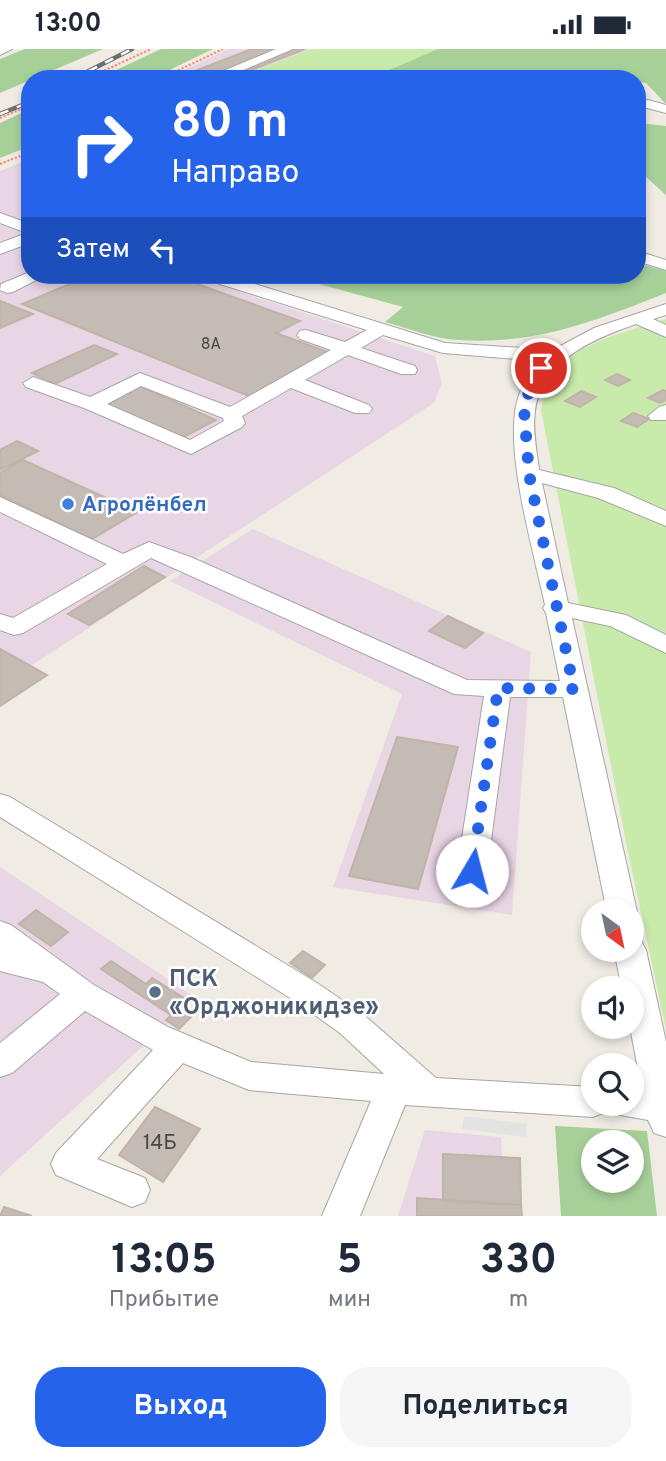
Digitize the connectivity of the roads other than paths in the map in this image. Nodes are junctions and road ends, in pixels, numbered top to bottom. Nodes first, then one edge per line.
1 (6, 49) edge
2 (287, 49) edge
3 (0, 51) edge
4 (233, 70) edge
5 (648, 104) dead end
6 (666, 109) edge
7 (0, 203) edge
8 (21, 210) edge
9 (0, 218) edge
10 (21, 226) edge
11 (21, 241) edge
12 (0, 249) edge
13 (646, 259) edge
14 (666, 265) edge
15 (21, 282) edge
16 (238, 284) edge
17 (7, 288) dead end
18 (666, 309) edge
19 (637, 319) junction
20 (381, 330) junction
21 (666, 332) edge
22 (306, 335) dead end
23 (346, 349) junction
24 (556, 356) junction
25 (408, 370) dead end
26 (290, 381) junction
27 (33, 383) dead end
28 (91, 404) junction
29 (362, 409) dead end
30 (666, 411) edge
31 (231, 414) junction
32 (666, 419) edge
33 (529, 474) junction
34 (0, 504) edge
35 (666, 519) edge
36 (125, 564) junction
37 (555, 608) junction
38 (0, 621) edge
39 (666, 645) edge
40 (498, 688) junction
41 (574, 689) junction
42 (0, 804) edge
43 (472, 871) dead end
44 (619, 899) edge
45 (0, 933) edge
46 (0, 959) edge
47 (632, 963) edge
48 (56, 974) junction
49 (83, 994) junction
50 (177, 1047) junction
51 (0, 1063) edge
52 (411, 1091) junction
53 (581, 1101) edge
54 (654, 1110) edge
55 (132, 1190) dead end
56 (341, 1216) edge

1 - 3 street
2 - 4 street
5 - 6 street
7 - 8 street
9 - 10 street
11 - 12 street
13 - 14 street
15 - 17 street
16 - 20 street
18 - 19 street
19 - 21 street
19 - 24 street
20 - 23 street
20 - 24 street
22 - 23 street
23 - 25 street
23 - 26 street
24 - 33 street
26 - 29 street
26 - 31 street
27 - 28 street
28 - 31 street
28 - 31 street
30 - 32 street
33 - 35 street
33 - 37 street
34 - 36 street
36 - 38 street
36 - 40 street
37 - 39 street
37 - 41 street
40 - 41 street
40 - 43 street
41 - 44 street
42 - 52 street
45 - 48 street
46 - 48 street
47 - 54 street
48 - 49 street
49 - 50 street
49 - 51 street
50 - 52 street
50 - 55 street
52 - 53 street
52 - 56 street

